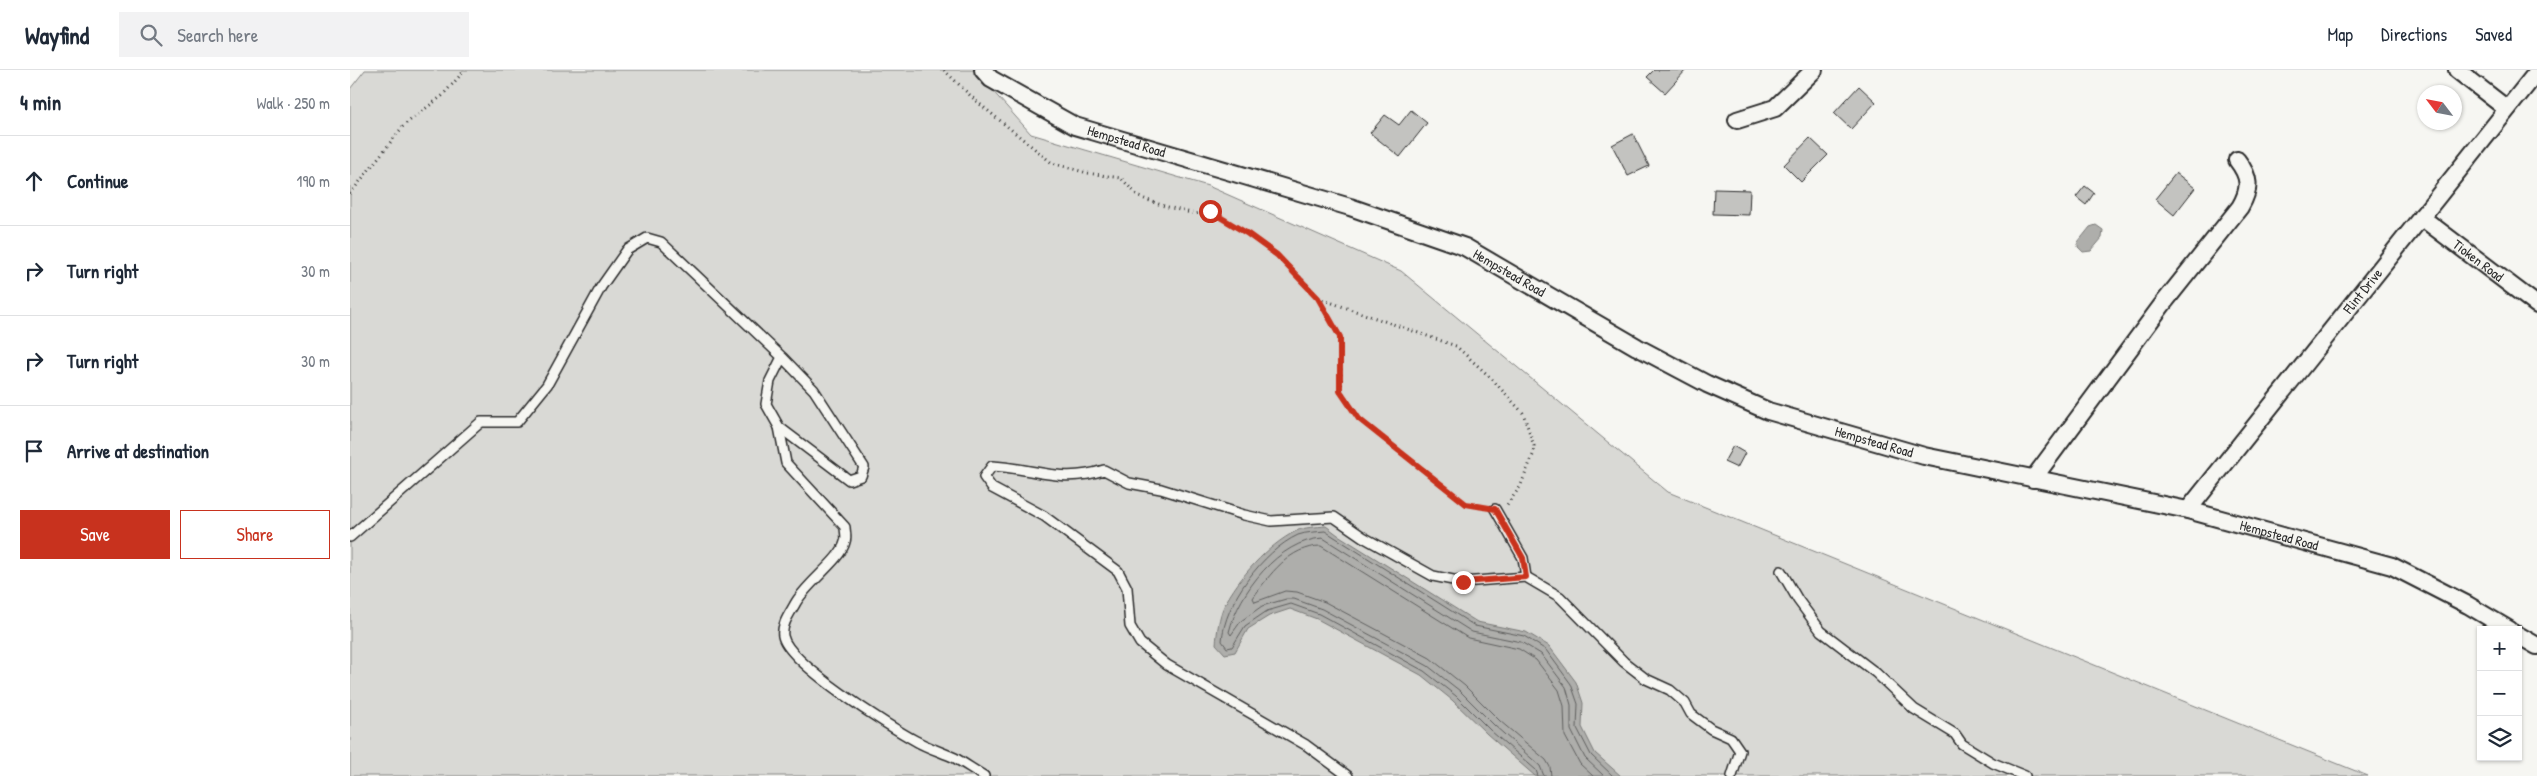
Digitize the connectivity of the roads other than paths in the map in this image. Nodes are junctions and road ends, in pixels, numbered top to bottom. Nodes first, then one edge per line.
1 (983, 70) edge
2 (1814, 70) edge
3 (2457, 70) edge
4 (2537, 72) edge
5 (2507, 109) junction
6 (1737, 120) dead end
7 (2237, 160) dead end
8 (2421, 217) junction
9 (2537, 305) edge
10 (782, 356) junction
11 (779, 427) junction
12 (2033, 479) junction
13 (1495, 509) road end
14 (2188, 510) junction
15 (350, 537) edge
16 (1781, 571) dead end
17 (1526, 577) junction
18 (2504, 626) edge
19 (2522, 637) edge
20 (2537, 646) edge
21 (984, 776) edge
22 (1348, 776) edge
23 (1732, 776) edge
24 (2025, 776) edge

1 - 12 street, Hempstead Road
2 - 6 street
3 - 5 street
4 - 5 street, Flint Drive
5 - 8 street, Flint Drive
7 - 12 street
8 - 9 street, Tioken Road
8 - 14 street, Flint Drive
10 - 11 lane
10 - 11 lane
10 - 15 lane
11 - 21 lane
12 - 14 street, Hempstead Road
13 - 17 lane
14 - 18 street, Hempstead Road
16 - 24 lane
17 - 22 lane
17 - 23 lane
19 - 20 street

